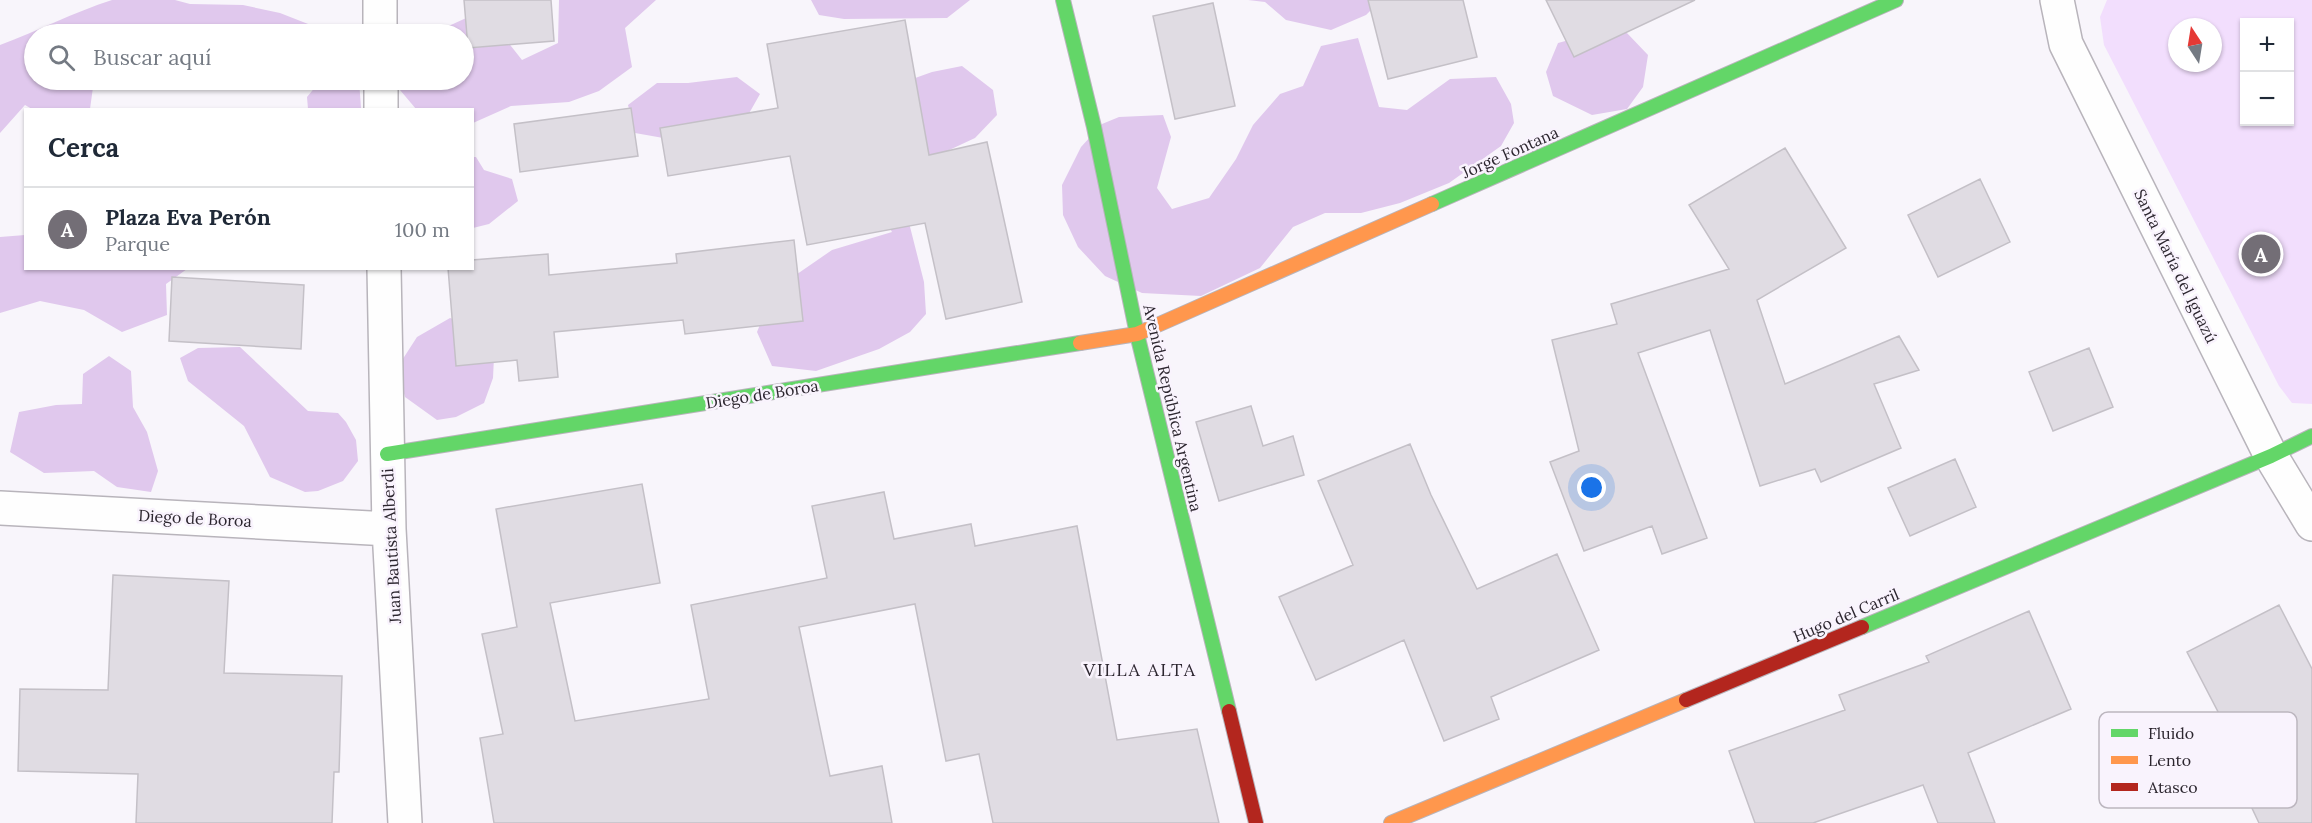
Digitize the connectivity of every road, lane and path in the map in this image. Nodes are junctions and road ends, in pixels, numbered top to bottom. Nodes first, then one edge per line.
1 (380, 0) edge
2 (1063, 0) edge
3 (1896, 0) edge
4 (2057, 0) edge
5 (380, 24) edge
6 (381, 90) edge
7 (381, 108) edge
8 (384, 270) edge
9 (1137, 334) junction
10 (2312, 436) edge
11 (387, 454) junction
12 (2271, 456) junction
13 (0, 508) edge
14 (2312, 524) edge
15 (389, 529) junction
16 (405, 823) edge
17 (1256, 823) edge
18 (1391, 823) edge

1 - 5 street
2 - 9 street, Avenida República Argentina
3 - 9 street, Jorge Fontana
4 - 12 street, Santa María del Iguazú
6 - 7 street
8 - 11 street, Juan Bautista Alberdi
9 - 11 street, Diego de Boroa
9 - 17 street, Avenida República Argentina
10 - 12 street, Hugo del Carril
11 - 15 street, Juan Bautista Alberdi
12 - 14 street, Santa María del Iguazú
12 - 18 street, Hugo del Carril
13 - 15 street, Diego de Boroa
15 - 16 street, Juan Bautista Alberdi

